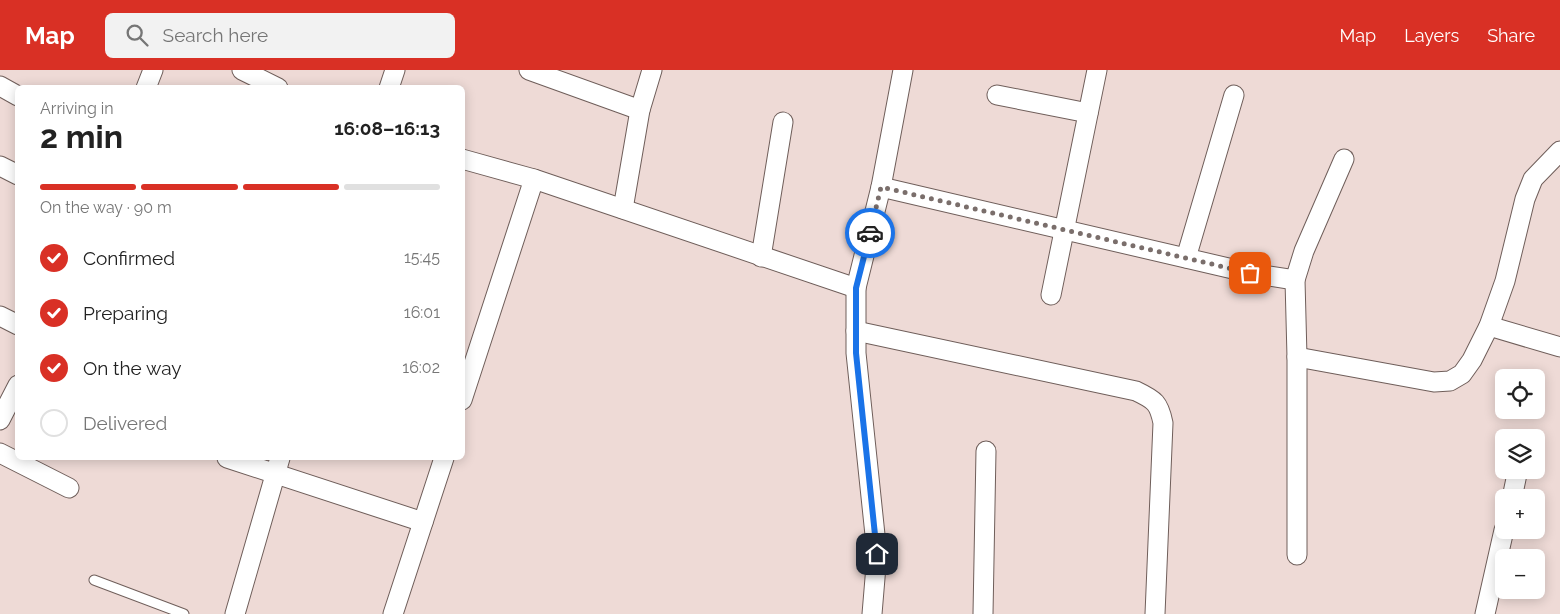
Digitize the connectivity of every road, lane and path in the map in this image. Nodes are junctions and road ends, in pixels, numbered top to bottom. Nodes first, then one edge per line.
1 (153, 70) edge
2 (242, 70) edge
3 (395, 70) edge
4 (529, 70) edge
5 (652, 70) edge
6 (903, 70) edge
7 (1097, 70) edge
8 (147, 85) edge
9 (269, 85) edge
10 (390, 85) edge
11 (0, 86) edge
12 (15, 94) edge
13 (996, 95) dead end
14 (1234, 95) dead end
15 (640, 110) junction
16 (1088, 113) junction
17 (783, 122) dead end
18 (1560, 150) edge
19 (1344, 158) dead end
20 (465, 160) edge
21 (0, 166) edge
22 (15, 174) edge
23 (534, 179) junction
24 (881, 187) junction
25 (624, 210) junction
26 (1064, 230) junction
27 (761, 257) junction
28 (1186, 258) junction
29 (1295, 280) junction
30 (856, 288) junction
31 (1051, 295) dead end
32 (0, 316) edge
33 (15, 324) edge
34 (1489, 326) junction
35 (856, 331) junction
36 (1560, 347) edge
37 (1297, 358) junction
38 (15, 391) edge
39 (465, 391) edge
40 (0, 420) edge
41 (986, 451) dead end
42 (0, 453) edge
43 (242, 460) edge
44 (443, 460) edge
45 (277, 465) edge
46 (69, 488) dead end
47 (423, 522) junction
48 (1502, 539) edge
49 (1297, 555) dead end
50 (94, 580) dead end
51 (184, 614) edge
52 (235, 614) edge
53 (393, 614) edge
54 (872, 614) edge
55 (983, 614) edge
56 (1155, 614) edge
57 (1485, 614) edge

1 - 8 street
2 - 9 street
3 - 10 street
4 - 15 street
5 - 15 street
6 - 24 street
7 - 16 street
11 - 12 street
13 - 16 street
14 - 28 street
15 - 25 street
16 - 26 street
17 - 27 street
18 - 34 street
19 - 29 street
20 - 23 street
21 - 22 street
23 - 25 street
23 - 39 street
24 - 26 street
24 - 30 street
25 - 27 street
26 - 28 street
26 - 31 street
27 - 30 street
28 - 29 street
29 - 37 street
30 - 35 street
32 - 33 street
34 - 36 street
34 - 37 street
35 - 54 street
35 - 56 street
37 - 49 street
38 - 40 street
41 - 55 street
42 - 46 street
43 - 45 street
44 - 47 street
45 - 47 street
45 - 52 street
47 - 53 street
48 - 57 street
50 - 51 lane

